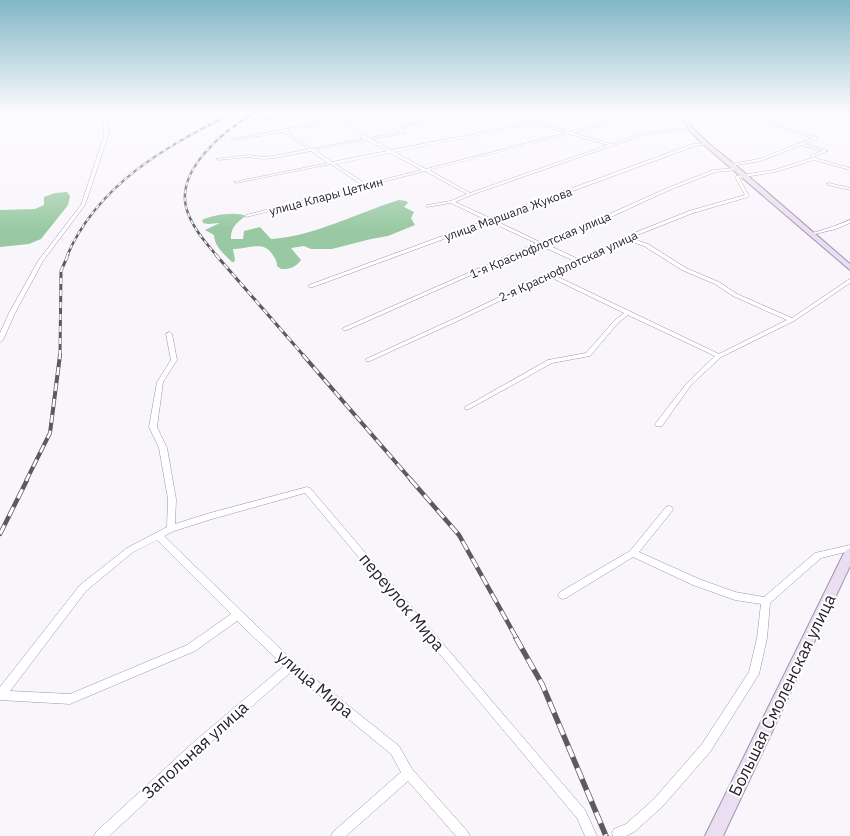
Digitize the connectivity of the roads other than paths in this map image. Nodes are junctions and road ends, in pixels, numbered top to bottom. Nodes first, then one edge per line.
1 (100, 152) edge
2 (299, 152) edge
3 (314, 152) edge
4 (392, 152) joint
5 (494, 152) edge
6 (592, 152) edge
7 (675, 152) edge
8 (716, 152) edge
9 (780, 152) edge
10 (823, 152) edge
11 (814, 159) junction
12 (218, 160) dead end
13 (331, 164) junction
14 (734, 167) junction
15 (850, 169) edge
16 (424, 170) junction
17 (744, 175) junction
18 (236, 182) dead end
19 (829, 184) dead end
20 (364, 186) junction
21 (850, 189) edge
22 (470, 194) junction
23 (452, 202) junction
24 (428, 206) dead end
25 (248, 216) dead end
26 (490, 221) junction
27 (850, 221) edge
28 (811, 234) junction
29 (626, 238) junction
30 (538, 244) junction
31 (577, 261) junction
32 (850, 268) edge
33 (550, 275) junction
34 (850, 281) edge
35 (311, 286) dead end
36 (628, 312) junction
37 (792, 320) junction
38 (345, 329) dead end
39 (169, 334) dead end
40 (0, 340) edge
41 (719, 356) junction
42 (368, 360) dead end
43 (467, 408) dead end
44 (658, 424) dead end
45 (669, 509) dead end
46 (171, 529) junction
47 (158, 536) junction
48 (633, 553) junction
49 (850, 554) edge
50 (564, 595) dead end
51 (766, 601) junction
52 (238, 615) junction
53 (291, 666) junction
54 (0, 695) edge
55 (408, 773) junction
56 (618, 833) dead end
57 (100, 836) edge
58 (337, 836) edge
59 (464, 836) edge
60 (592, 836) edge
61 (714, 836) edge

1 - 40 street
2 - 12 street
3 - 13 street
4 - 13 street
4 - 16 street
5 - 16 street, улица Клары Цеткин
6 - 22 street
7 - 26 street, улица Маршала Жукова
8 - 14 main road
9 - 14 street, 1-я Краснофлотская улица
10 - 11 street
11 - 15 street
11 - 17 street
13 - 18 street
13 - 20 street
14 - 17 main road
14 - 30 street, 1-я Краснофлотская улица
16 - 20 street, улица Клары Цеткин
16 - 22 street
17 - 28 main road
17 - 29 street, 2-я Краснофлотская улица
19 - 21 street
20 - 25 street, улица Клары Цеткин
22 - 23 street
23 - 24 street
23 - 26 street
26 - 30 street
26 - 35 street, улица Маршала Жукова
27 - 28 street
28 - 32 main road
29 - 31 street, 2-я Краснофлотская улица
29 - 37 street
30 - 31 street
30 - 38 street, 1-я Краснофлотская улица
31 - 33 street, 2-я Краснофлотская улица
33 - 36 street
33 - 42 street, 2-я Краснофлотская улица
34 - 37 street
36 - 41 street
36 - 43 street
37 - 41 street
39 - 46 street
41 - 44 street
45 - 48 street
46 - 47 street, переулок Мира
46 - 60 street, переулок Мира
47 - 52 street, улица Мира
47 - 54 street, переулок Мира
48 - 50 street
48 - 51 street
49 - 51 street
49 - 61 main road, Большая Смоленская улица
51 - 56 street
52 - 53 street, улица Мира
52 - 54 street
53 - 55 street, улица Мира
53 - 57 street, Запольная улица
55 - 58 street
55 - 59 street, улица Мира

